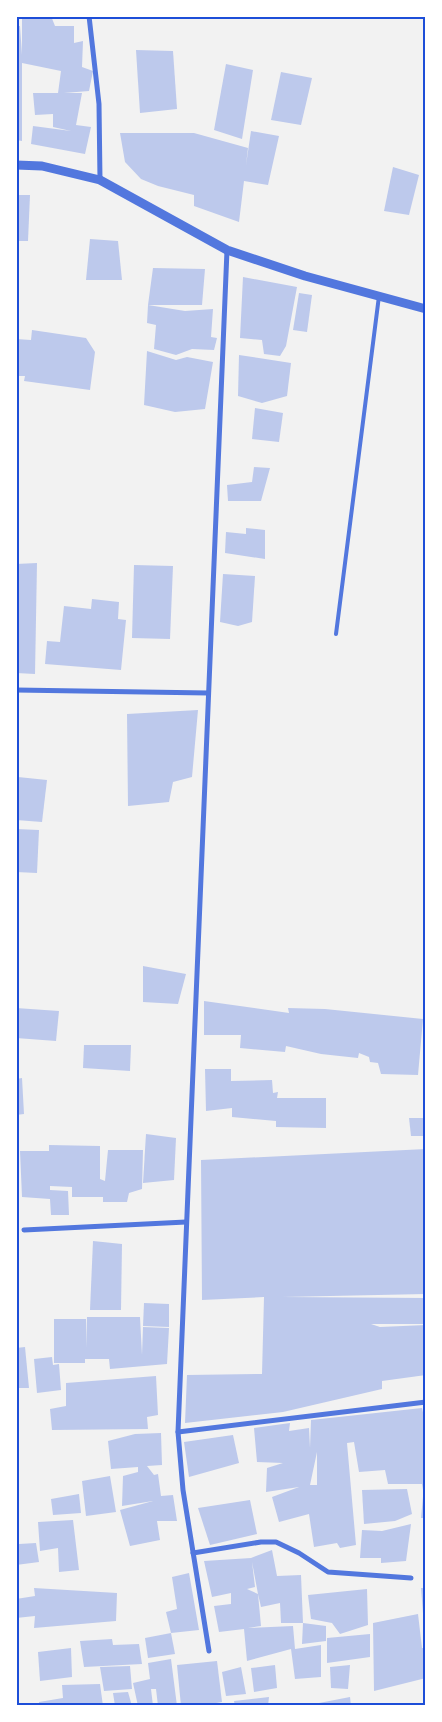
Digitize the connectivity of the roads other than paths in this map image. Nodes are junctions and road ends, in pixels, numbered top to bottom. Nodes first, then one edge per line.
1 (89, 16) edge
2 (16, 165) edge
3 (100, 180) junction
4 (227, 250) junction
5 (379, 296) junction
6 (426, 308) edge
7 (336, 634) dead end
8 (16, 690) edge
9 (208, 693) junction
10 (186, 1222) junction
11 (24, 1230) dead end
12 (426, 1402) edge
13 (178, 1432) junction
14 (193, 1552) junction
15 (411, 1578) dead end
16 (209, 1651) dead end

1 - 3 street
2 - 3 street
3 - 4 street
4 - 5 street
4 - 9 street
5 - 6 street
5 - 7 lane
8 - 9 street
9 - 10 street
10 - 11 street
10 - 13 street
12 - 13 street
13 - 14 street
14 - 15 street
14 - 16 street

